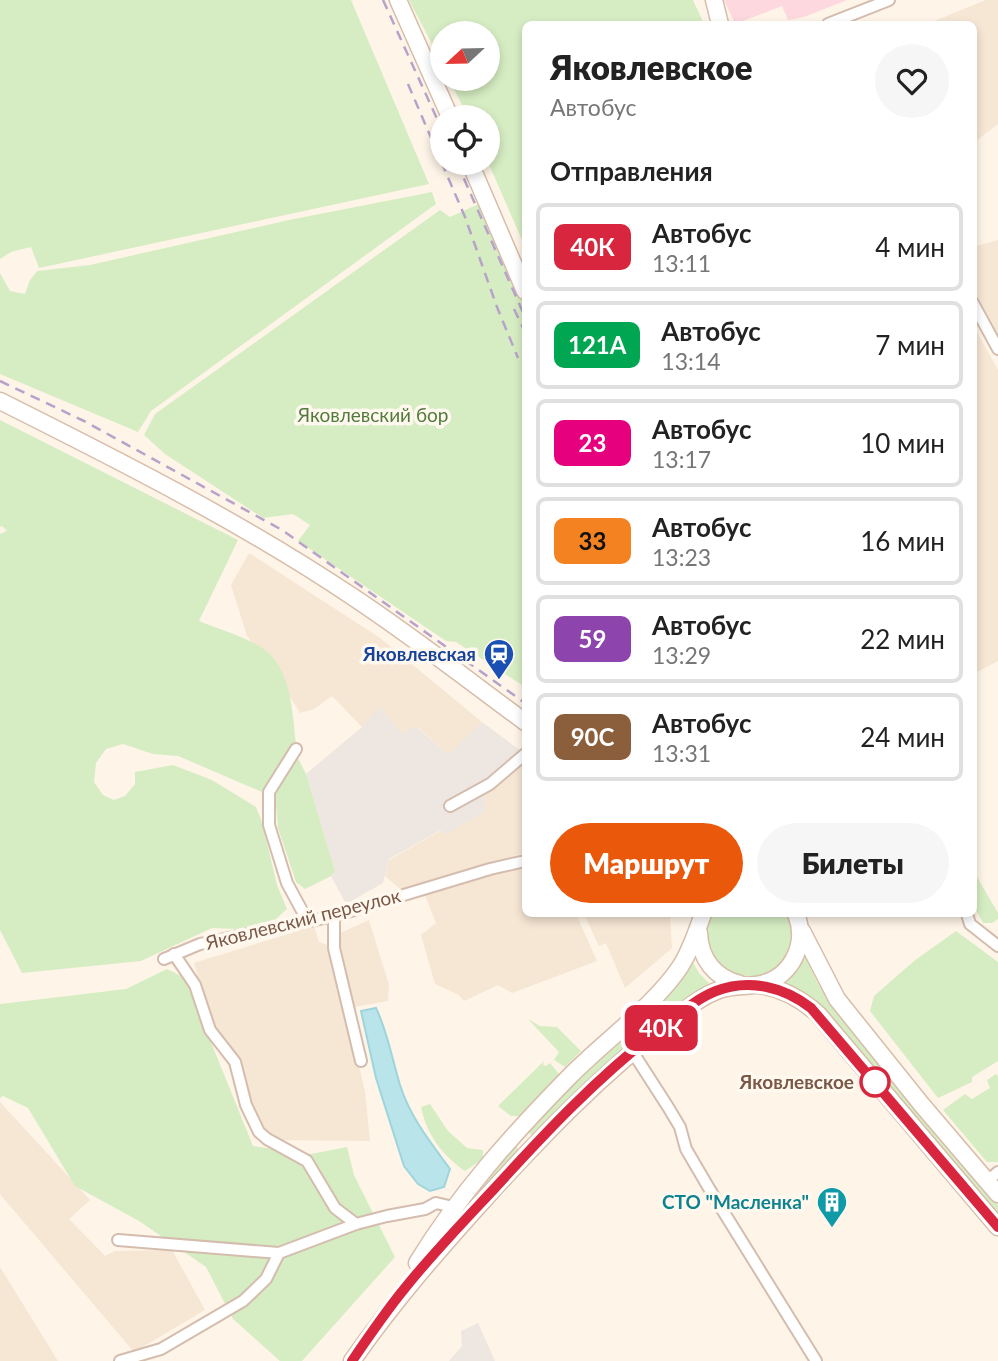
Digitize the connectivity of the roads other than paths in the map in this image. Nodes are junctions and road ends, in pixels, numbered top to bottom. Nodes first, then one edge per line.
1 (398, 0) edge
2 (713, 0) edge
3 (890, 0) edge
4 (719, 21) edge
5 (836, 21) edge
6 (445, 105) edge
7 (475, 175) edge
8 (522, 284) edge
9 (977, 310) edge
10 (998, 349) edge
11 (0, 401) edge
12 (522, 720) edge
13 (296, 749) dead end
14 (522, 757) edge
15 (450, 806) dead end
16 (522, 862) edge
17 (334, 916) junction
18 (797, 917) edge
19 (797, 917) edge
20 (968, 917) edge
21 (701, 919) edge
22 (307, 920) junction
23 (998, 946) edge
24 (749, 985) junction
25 (632, 1051) junction
26 (360, 1060) dead end
27 (993, 1177) edge
28 (998, 1194) edge
29 (453, 1207) junction
30 (356, 1224) junction
31 (998, 1227) edge
32 (118, 1240) dead end
33 (279, 1253) junction
34 (382, 1318) junction
35 (120, 1361) edge
36 (352, 1361) edge
37 (816, 1361) edge

1 - 6 main road
2 - 4 main road
3 - 5 street
7 - 8 main road
9 - 10 street
11 - 12 main road
13 - 22 street
14 - 15 street
16 - 17 street, Яковлевский переулок
17 - 22 street, Яковлевский переулок
17 - 26 street
18 - 24 main road
19 - 27 main road
20 - 23 street
21 - 24 main road
21 - 29 main road
22 - 30 street, Яковлевский переулок
24 - 25 main road
24 - 31 main road
25 - 34 main road
25 - 37 street
27 - 28 main road
29 - 30 street
29 - 34 main road
30 - 33 street
32 - 33 street
33 - 35 street
34 - 36 main road

